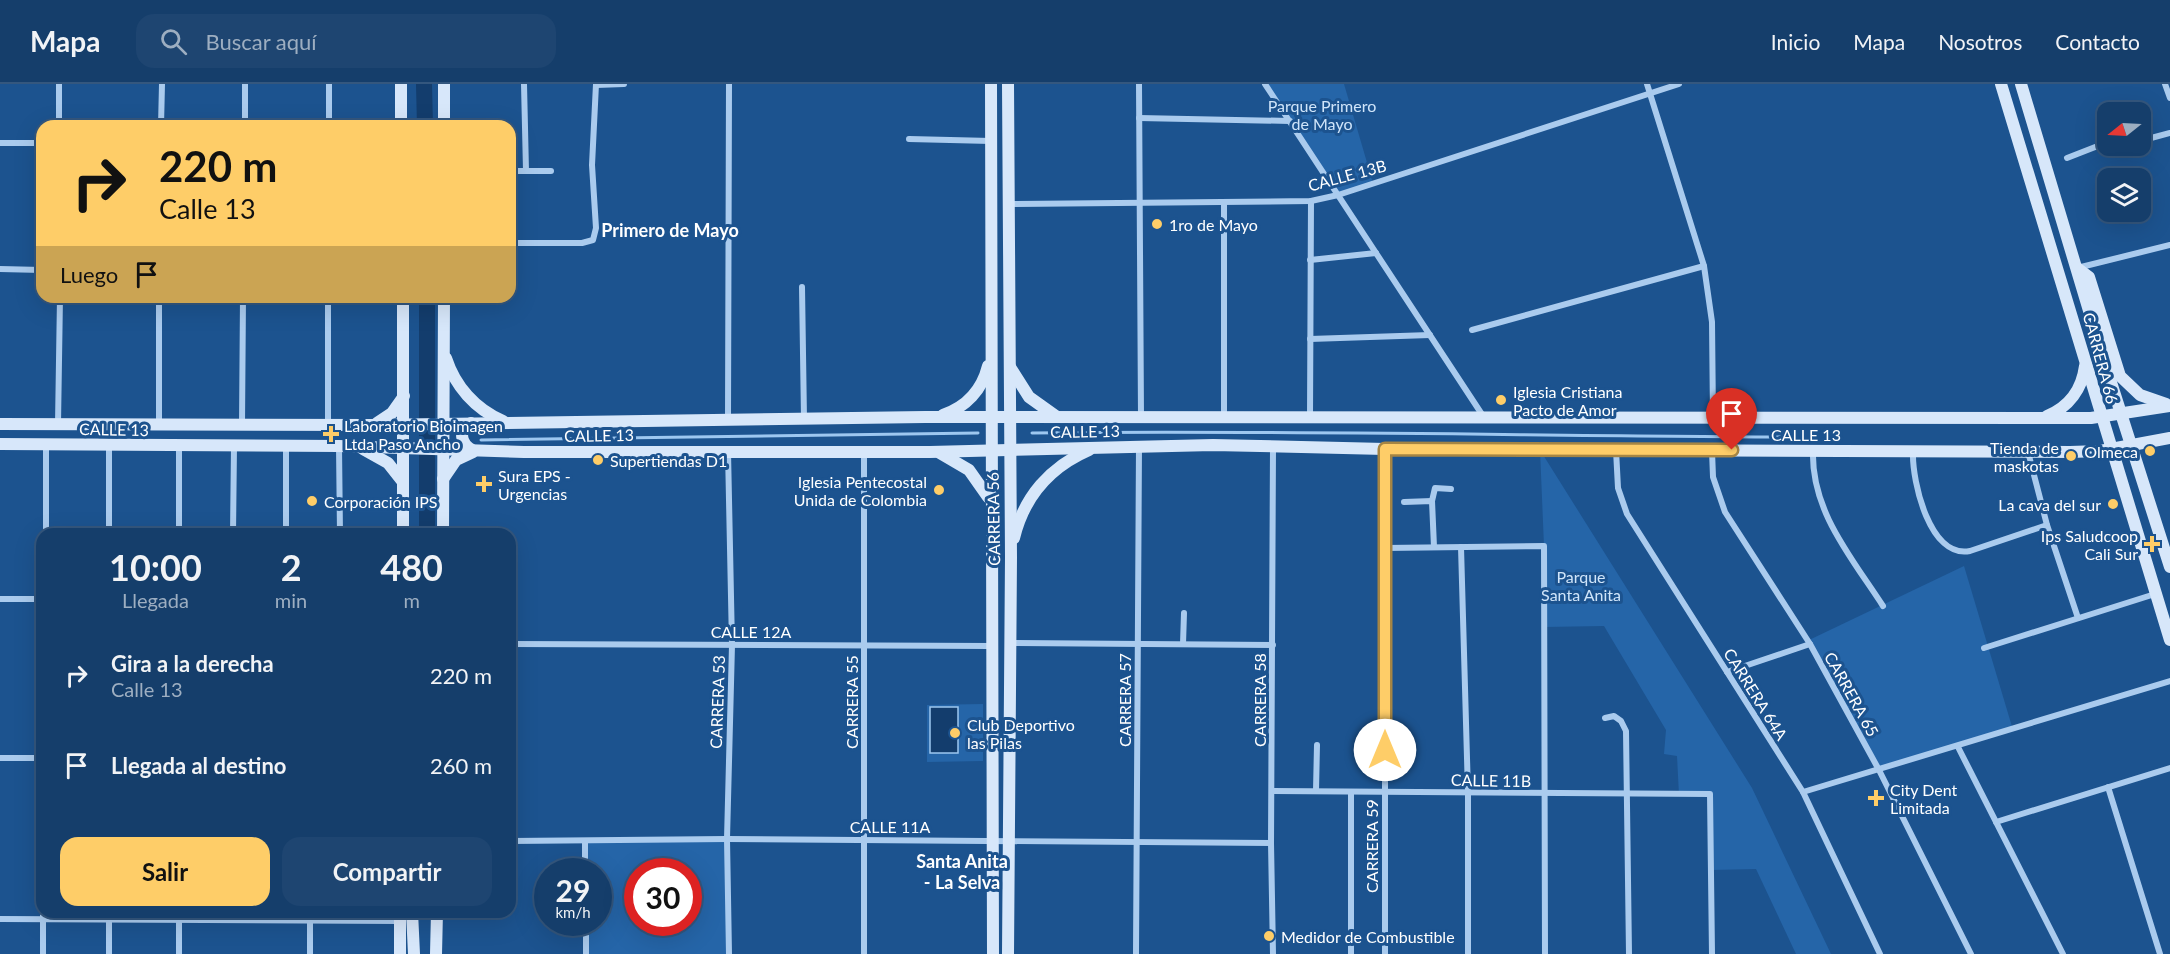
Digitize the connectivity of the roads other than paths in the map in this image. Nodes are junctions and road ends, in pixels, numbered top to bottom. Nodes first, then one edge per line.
1 (59, 84) edge
2 (162, 84) edge
3 (245, 84) edge
4 (329, 84) edge
5 (401, 84) edge
6 (444, 84) edge
7 (524, 84) edge
8 (596, 84) edge
9 (624, 84) edge
10 (729, 84) edge
11 (991, 84) edge
12 (1008, 84) edge
13 (1139, 84) edge
14 (1265, 84) edge
15 (1647, 84) edge
16 (1679, 84) edge
17 (2001, 84) edge
18 (2021, 84) edge
19 (2165, 84) edge
20 (1650, 93) junction
21 (2170, 98) edge
22 (1139, 118) junction
23 (59, 120) edge
24 (161, 120) edge
25 (245, 120) edge
26 (329, 120) edge
27 (401, 120) edge
28 (444, 120) edge
29 (1290, 121) junction
30 (2033, 124) junction
31 (2015, 129) junction
32 (2170, 133) edge
33 (2151, 138) edge
34 (909, 139) dead end
35 (991, 141) junction
36 (0, 143) edge
37 (36, 143) edge
38 (2097, 146) edge
39 (2067, 158) dead end
40 (516, 171) edge
41 (526, 171) junction
42 (552, 171) dead end
43 (1338, 195) junction
44 (1311, 201) junction
45 (1140, 202) junction
46 (1224, 202) junction
47 (1009, 204) junction
48 (516, 243) edge
49 (2170, 245) edge
50 (1377, 254) junction
51 (1310, 260) junction
52 (1704, 266) junction
53 (2077, 268) junction
54 (0, 269) edge
55 (36, 270) edge
56 (802, 287) dead end
57 (60, 303) edge
58 (159, 303) edge
59 (243, 303) edge
60 (328, 303) edge
61 (403, 303) edge
62 (444, 303) edge
63 (1472, 330) dead end
64 (1430, 335) junction
65 (1310, 339) junction
66 (444, 346) junction
67 (991, 353) junction
68 (2086, 359) junction
69 (1008, 363) junction
70 (404, 396) junction
71 (2170, 405) edge
72 (2123, 414) junction
73 (2100, 416) junction
74 (926, 417) junction
75 (1058, 417) junction
76 (991, 418) junction
77 (1008, 418) junction
78 (1224, 418) junction
79 (1310, 418) junction
80 (1713, 418) junction
81 (2043, 418) junction
82 (1141, 419) junction
83 (1485, 419) junction
84 (804, 420) junction
85 (728, 421) junction
86 (507, 422) junction
87 (440, 423) junction
88 (471, 423) junction
89 (0, 424) edge
90 (58, 424) junction
91 (159, 424) junction
92 (179, 424) junction
93 (408, 424) junction
94 (242, 425) junction
95 (328, 425) junction
96 (370, 425) junction
97 (2170, 438) edge
98 (0, 444) edge
99 (46, 445) junction
100 (109, 445) junction
101 (2132, 445) junction
102 (179, 446) junction
103 (234, 446) junction
104 (339, 446) junction
105 (1139, 446) junction
106 (286, 447) junction
107 (360, 447) junction
108 (1273, 447) junction
109 (407, 448) junction
110 (1093, 448) junction
111 (440, 449) junction
112 (1385, 449) junction
113 (2110, 449) junction
114 (476, 450) junction
115 (864, 450) junction
116 (990, 450) junction
117 (1008, 450) junction
118 (1616, 450) junction
119 (1712, 450) junction
120 (728, 451) junction
121 (1813, 451) junction
122 (1912, 451) junction
123 (930, 452) junction
124 (2028, 452) junction
125 (442, 480) junction
126 (403, 482) junction
127 (1451, 489) dead end
128 (990, 500) junction
129 (1432, 501) junction
130 (1404, 502) dead end
131 (2047, 525) junction
132 (46, 528) edge
133 (109, 528) edge
134 (179, 528) edge
135 (233, 528) edge
136 (286, 528) edge
137 (340, 528) edge
138 (403, 528) edge
139 (442, 528) edge
140 (1434, 547) junction
141 (1461, 547) junction
142 (1385, 548) junction
143 (1011, 557) junction
144 (2170, 567) edge
145 (2155, 594) junction
146 (0, 599) edge
147 (36, 599) edge
148 (1883, 606) dead end
149 (1184, 613) dead end
150 (2078, 618) junction
151 (2170, 640) edge
152 (1010, 643) junction
153 (1138, 643) junction
154 (516, 644) edge
155 (1183, 644) junction
156 (1810, 644) junction
157 (732, 645) junction
158 (864, 645) junction
159 (1273, 645) junction
160 (991, 646) junction
161 (1984, 648) dead end
162 (1727, 672) junction
163 (2170, 681) edge
164 (1605, 718) dead end
165 (1317, 745) dead end
166 (1958, 747) junction
167 (0, 758) edge
168 (36, 758) edge
169 (2170, 768) edge
170 (1879, 770) junction
171 (2108, 788) junction
172 (1273, 791) junction
173 (1316, 791) junction
174 (1351, 792) junction
175 (1385, 792) junction
176 (1803, 792) junction
177 (1468, 793) junction
178 (1544, 794) junction
179 (1627, 795) junction
180 (1996, 822) junction
181 (727, 838) junction
182 (864, 840) junction
183 (516, 841) edge
184 (992, 841) junction
185 (1008, 841) junction
186 (585, 842) junction
187 (1137, 842) junction
188 (1271, 843) junction
189 (585, 858) edge
190 (36, 916) edge
191 (43, 918) edge
192 (109, 918) edge
193 (144, 918) edge
194 (355, 918) edge
195 (400, 918) edge
196 (413, 918) edge
197 (436, 918) edge
198 (444, 918) edge
199 (0, 919) edge
200 (179, 920) junction
201 (310, 920) junction
202 (585, 936) edge
203 (43, 954) edge
204 (109, 954) edge
205 (179, 954) edge
206 (310, 954) edge
207 (400, 954) edge
208 (414, 954) edge
209 (436, 954) edge
210 (444, 954) edge
211 (586, 954) edge
212 (729, 954) edge
213 (864, 954) edge
214 (993, 954) edge
215 (1008, 954) edge
216 (1136, 954) edge
217 (1273, 954) edge
218 (1351, 954) edge
219 (1385, 954) edge
220 (1468, 954) edge
221 (1545, 954) edge
222 (1629, 954) edge
223 (1712, 954) edge
224 (1880, 954) edge
225 (1971, 954) edge
226 (2063, 954) edge
227 (2160, 954) edge

1 - 23 street
2 - 24 street
3 - 25 street
4 - 26 street
5 - 27 main road
6 - 28 main road
7 - 41 street
8 - 9 street
8 - 48 street
10 - 85 street
11 - 35 main road, CARRERA 56
12 - 47 main road, CARRERA 56
13 - 22 street
14 - 29 street
15 - 20 street
16 - 20 street, CALLE 13B
17 - 31 main road, CARRERA 66
18 - 30 main road, CARRERA 66
19 - 21 street
20 - 43 street, CALLE 13B
20 - 52 street
22 - 29 street
22 - 45 street
29 - 43 street
30 - 31 main road
30 - 53 main road, CARRERA 66
31 - 68 main road, CARRERA 66
32 - 33 street
34 - 35 street
35 - 67 main road, CARRERA 56
36 - 37 street
38 - 39 street
40 - 41 street
41 - 42 street
43 - 44 street, CALLE 13B
43 - 50 street
44 - 46 street, CALLE 13B
44 - 51 street
45 - 46 street, CALLE 13B
45 - 47 street, CALLE 13B
45 - 82 street
46 - 78 street
47 - 69 main road, CARRERA 56
49 - 53 street
50 - 51 street
50 - 64 street
51 - 65 street
52 - 63 street
52 - 80 street
53 - 71 main road
53 - 72 main road, CARRERA 66
54 - 55 street
56 - 84 street
57 - 90 street
58 - 91 street
59 - 94 street
60 - 95 street
61 - 70 main road
62 - 66 main road
64 - 65 street
64 - 83 street
65 - 79 street
66 - 86 main road
66 - 87 main road
67 - 74 main road
67 - 76 main road, CARRERA 56
68 - 73 main road, CARRERA 66
68 - 81 main road
69 - 75 main road
69 - 77 main road, CARRERA 56
70 - 93 main road
70 - 96 main road
71 - 72 main road, CALLE 13
72 - 73 main road, CALLE 13
72 - 101 main road, CARRERA 66
73 - 81 main road, CALLE 13
73 - 113 main road, CARRERA 66
74 - 76 main road, CALLE 13
74 - 84 main road, CALLE 13
75 - 77 main road, CALLE 13
75 - 82 main road, CALLE 13
76 - 77 main road, CALLE 13
76 - 116 main road, CARRERA 56
77 - 117 main road, CARRERA 56
78 - 79 main road, CALLE 13
78 - 82 main road, CALLE 13
79 - 83 main road, CALLE 13
80 - 81 main road, CALLE 13
80 - 83 main road, CALLE 13
84 - 85 main road, CALLE 13
85 - 86 main road, CALLE 13
86 - 88 main road, CALLE 13
87 - 88 main road, CALLE 13
87 - 93 main road, CALLE 13
87 - 111 main road
88 - 114 main road
89 - 90 main road, CALLE 13
90 - 91 main road, CALLE 13
91 - 92 main road, CALLE 13
92 - 94 main road, CALLE 13
92 - 102 main road
93 - 96 main road, CALLE 13
93 - 109 main road
94 - 95 main road, CALLE 13
95 - 96 main road, CALLE 13
97 - 101 main road, CALLE 13
98 - 99 main road, CALLE 13
99 - 100 main road, CALLE 13
99 - 132 street
100 - 102 main road, CALLE 13
100 - 133 street
101 - 113 main road, CALLE 13
101 - 144 main road, CARRERA 66
102 - 103 main road, CALLE 13
102 - 134 street
103 - 106 main road, CALLE 13
103 - 135 street
104 - 106 main road, CALLE 13
104 - 107 main road, CALLE 13
104 - 137 street
105 - 108 main road, CALLE 13
105 - 110 main road, CALLE 13
105 - 153 street, CARRERA 57
106 - 136 street
107 - 109 main road, CALLE 13
107 - 126 main road
108 - 112 main road, CALLE 13
108 - 159 street, CARRERA 58
109 - 111 main road, CALLE 13
109 - 126 main road
110 - 117 main road, CALLE 13
110 - 143 main road
111 - 114 main road, CALLE 13
111 - 125 main road
112 - 118 main road, CALLE 13
112 - 142 street, CARRERA 59
113 - 124 main road, CALLE 13
113 - 145 main road, CARRERA 66
114 - 120 main road, CALLE 13
114 - 125 main road
115 - 120 main road, CALLE 13
115 - 123 main road, CALLE 13
115 - 158 street, CARRERA 55
116 - 117 main road, CALLE 13
116 - 123 main road, CALLE 13
116 - 128 main road, CARRERA 56
117 - 143 main road, CARRERA 56
118 - 119 main road, CALLE 13
118 - 162 street, CARRERA 64A
119 - 121 main road, CALLE 13
119 - 156 street, CARRERA 65
120 - 157 street, CARRERA 53
121 - 122 main road, CALLE 13
121 - 148 street
122 - 124 main road, CALLE 13
122 - 131 street
123 - 128 main road
124 - 131 street
125 - 139 main road
126 - 138 main road
127 - 129 street
128 - 160 main road, CARRERA 56
129 - 130 street
129 - 140 street
131 - 150 street
140 - 141 street
140 - 142 street
141 - 177 street
141 - 178 street
142 - 175 street, CARRERA 59
143 - 152 main road, CARRERA 56
145 - 150 street
145 - 151 main road, CARRERA 66
146 - 147 street
149 - 155 street
150 - 161 street
152 - 153 street
152 - 185 main road, CARRERA 56
153 - 155 street
153 - 187 street, CARRERA 57
154 - 157 street, CALLE 12A
155 - 159 street
156 - 162 street
156 - 170 street, CARRERA 65
157 - 158 street, CALLE 12A
157 - 181 street, CARRERA 53
158 - 160 street, CALLE 12A
158 - 182 street, CARRERA 55
159 - 172 street, CARRERA 58
160 - 184 main road, CARRERA 56
162 - 176 street, CARRERA 64A
163 - 166 street
164 - 179 street
165 - 173 street
166 - 170 street
166 - 180 street
167 - 168 street
169 - 171 street
170 - 176 street
170 - 225 street, CARRERA 65
171 - 180 street
171 - 227 street
172 - 173 street, CALLE 11B
172 - 188 street, CARRERA 58
173 - 174 street, CALLE 11B
174 - 175 street, CALLE 11B
174 - 218 street
175 - 177 street, CALLE 11B
175 - 219 street, CARRERA 59
176 - 224 street, CARRERA 64A
177 - 178 street, CALLE 11B
177 - 220 street
178 - 179 street, CALLE 11B
178 - 221 street
179 - 222 street
179 - 223 street, CALLE 11B
180 - 226 street
181 - 182 street, CALLE 11A
181 - 186 street, CALLE 11A
181 - 212 street, CARRERA 53
182 - 184 street, CALLE 11A
182 - 213 street, CARRERA 55
183 - 186 street, CALLE 11A
184 - 185 street, CALLE 11A
184 - 214 main road, CARRERA 56
185 - 187 street, CALLE 11A
185 - 215 main road, CARRERA 56
186 - 189 street
187 - 188 street, CALLE 11A
187 - 216 street, CARRERA 57
188 - 217 street, CARRERA 58
190 - 199 street
191 - 203 street
192 - 204 street
193 - 200 street
194 - 201 street
195 - 207 main road
196 - 208 main road
197 - 209 main road
198 - 210 main road
200 - 201 street
200 - 205 street
201 - 206 street
202 - 211 street

